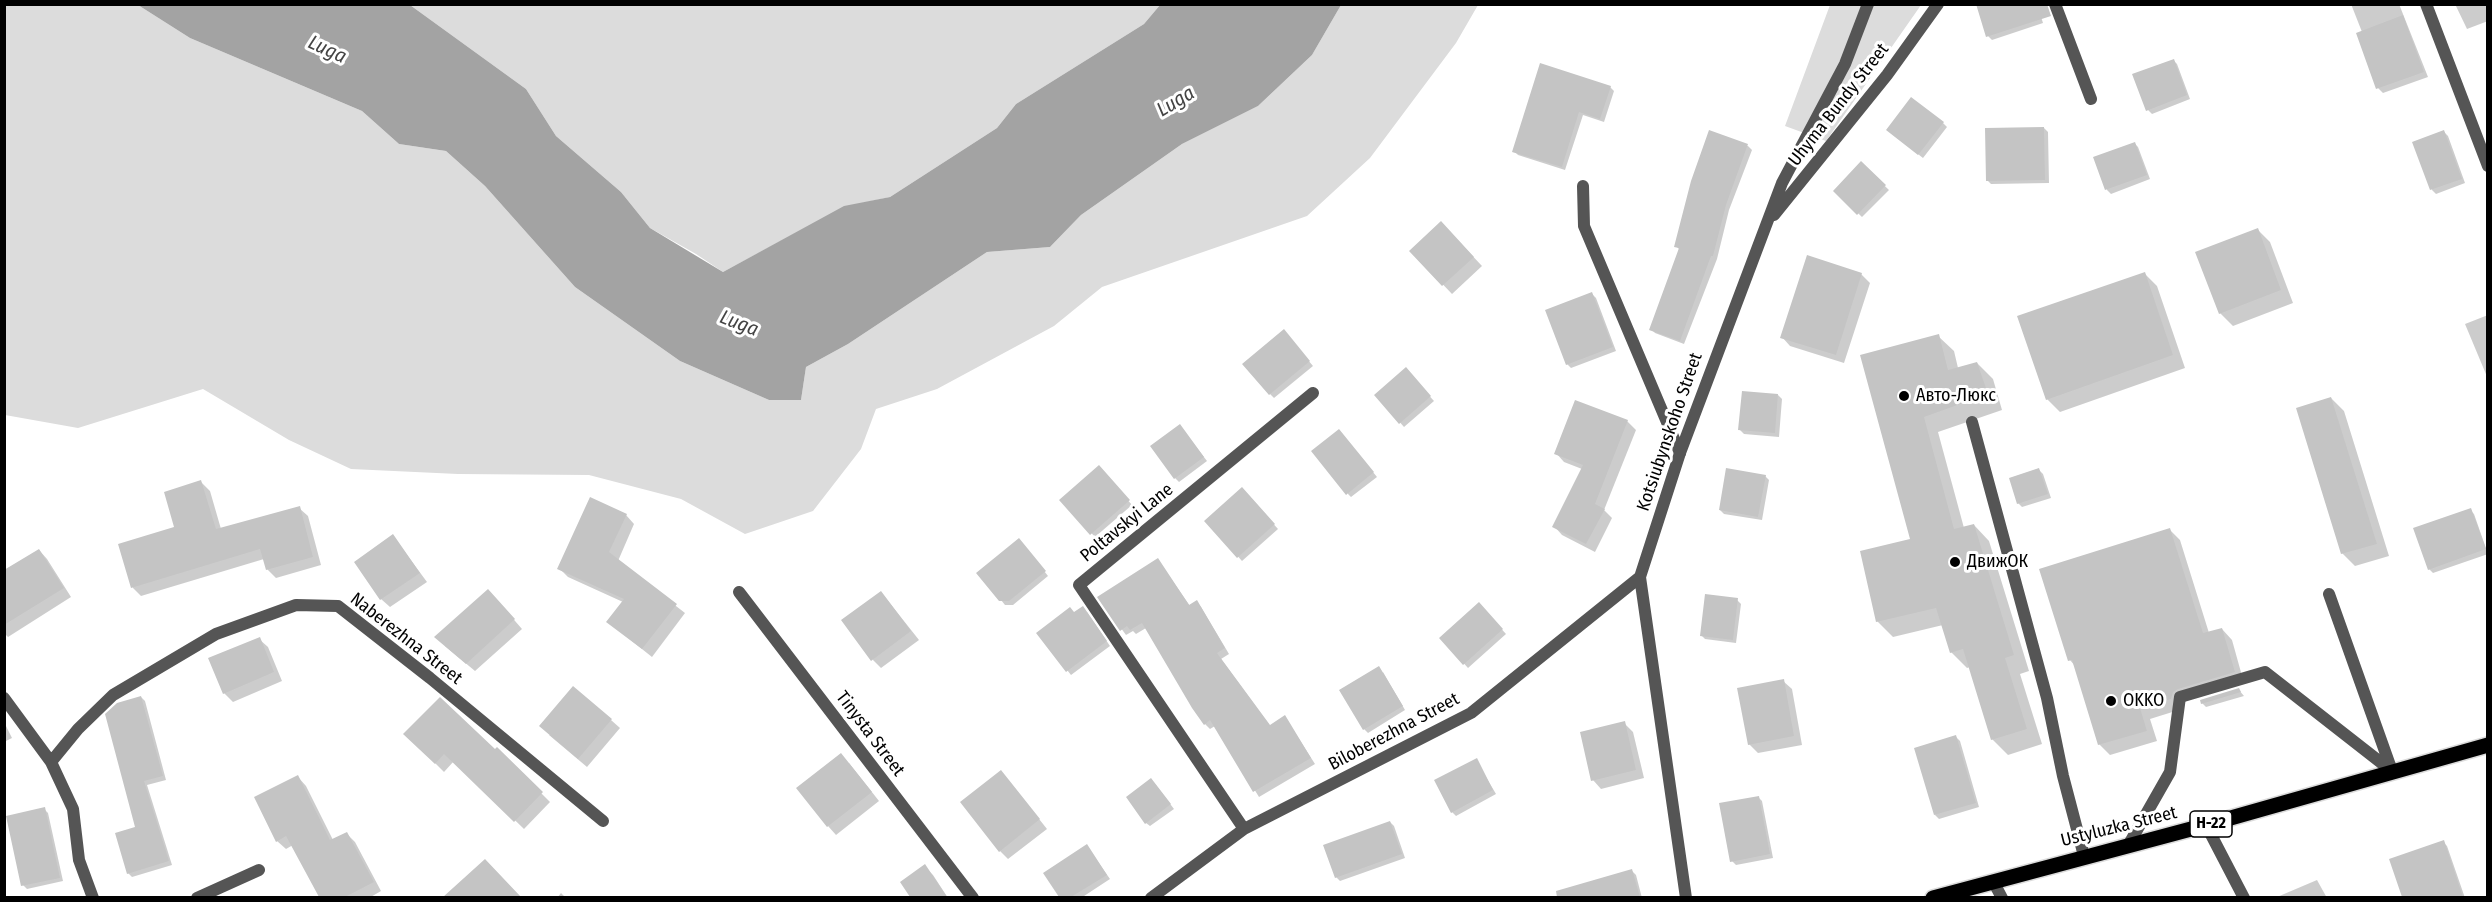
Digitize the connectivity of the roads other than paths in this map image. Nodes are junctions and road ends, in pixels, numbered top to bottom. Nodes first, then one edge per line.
1 (1868, 4) edge
2 (1938, 4) edge
3 (2055, 4) edge
4 (2427, 4) edge
5 (2091, 99) dead end
6 (2487, 166) edge
7 (1582, 186) dead end
8 (1766, 225) junction
9 (1313, 393) dead end
10 (1972, 423) dead end
11 (1680, 453) junction
12 (1640, 577) junction
13 (739, 592) dead end
14 (2329, 594) dead end
15 (4, 698) edge
16 (2487, 745) edge
17 (51, 762) junction
18 (2393, 772) junction
19 (603, 821) dead end
20 (2206, 825) junction
21 (1244, 829) junction
22 (2129, 844) junction
23 (2084, 856) junction
24 (259, 870) dead end
25 (1993, 880) junction
26 (93, 897) edge
27 (197, 897) edge
28 (973, 897) edge
29 (1150, 897) edge
30 (1686, 897) edge
31 (1932, 897) edge
32 (2002, 897) edge
33 (2244, 897) edge

1 - 8 street, Kotsiubynskoho Street
2 - 8 street, Uhyma Bundy Street
3 - 5 street
4 - 6 street
7 - 11 street
8 - 11 street, Kotsiubynskoho Street
9 - 21 street, Poltavskyi Lane
10 - 23 street
11 - 12 street, Kotsiubynskoho Street
12 - 21 street, Biloberezhna Street
12 - 30 street, Kotsiubynskoho Street
13 - 28 street, Tinysta Street
14 - 18 street
15 - 17 street
16 - 18 main road, Ustyluzka Street / Н-22
17 - 19 street, Naberezhna Street
17 - 26 street
18 - 20 main road, Ustyluzka Street / Н-22
18 - 22 street
20 - 22 main road, Ustyluzka Street / Н-22
20 - 33 street
21 - 29 street, Biloberezhna Street
22 - 23 main road, Ustyluzka Street / Н-22
23 - 25 main road, Ustyluzka Street / Н-22
24 - 27 street
25 - 31 main road, Ustyluzka Street / Н-22
25 - 32 street

